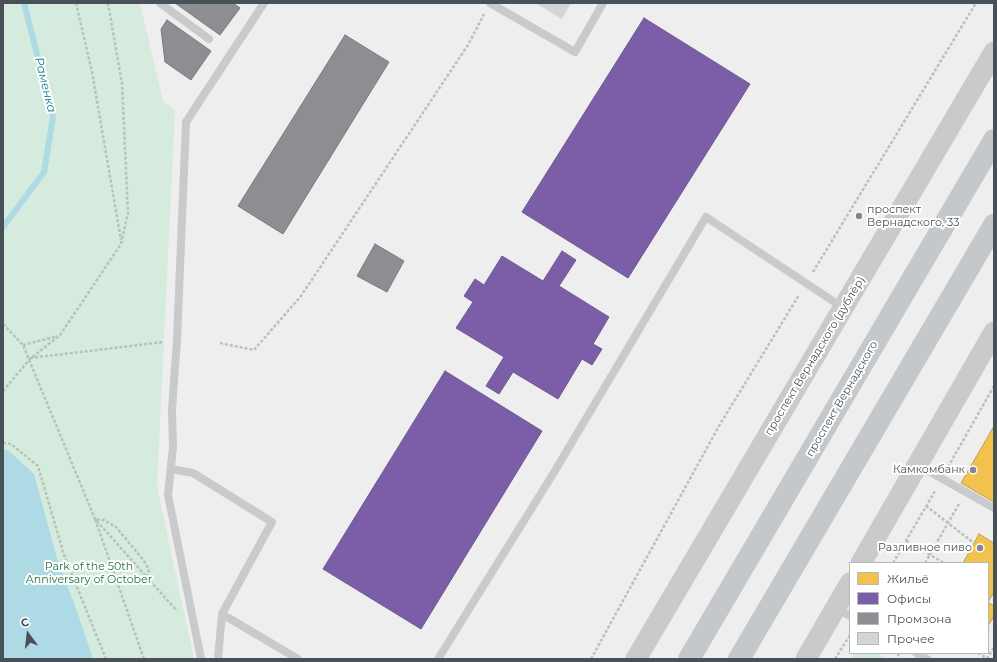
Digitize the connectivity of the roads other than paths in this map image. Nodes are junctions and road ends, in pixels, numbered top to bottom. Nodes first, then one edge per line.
1 (160, 3) edge
2 (264, 3) edge
3 (603, 3) edge
4 (488, 6) edge
5 (209, 39) dead end
6 (994, 52) edge
7 (994, 140) edge
8 (994, 225) edge
9 (843, 307) junction
10 (994, 332) edge
11 (917, 465) junction
12 (171, 469) junction
13 (994, 508) edge
14 (862, 562) edge
15 (849, 587) edge
16 (843, 612) edge
17 (222, 614) junction
18 (918, 654) edge
19 (201, 659) edge
20 (218, 659) edge
21 (298, 659) edge
22 (438, 659) edge
23 (636, 659) edge
24 (689, 659) edge
25 (739, 659) edge
26 (806, 659) edge
27 (927, 659) edge

1 - 5 lane
2 - 12 lane
3 - 4 lane
6 - 9 street, проспект Вернадского (дублёр)
7 - 24 main road, проспект Вернадского
8 - 25 main road
9 - 22 lane
9 - 23 street, проспект Вернадского (дублёр)
10 - 11 street
11 - 13 lane
11 - 14 street
12 - 17 lane
12 - 19 lane
15 - 16 street
16 - 26 street
17 - 20 lane
17 - 21 lane
18 - 27 lane

